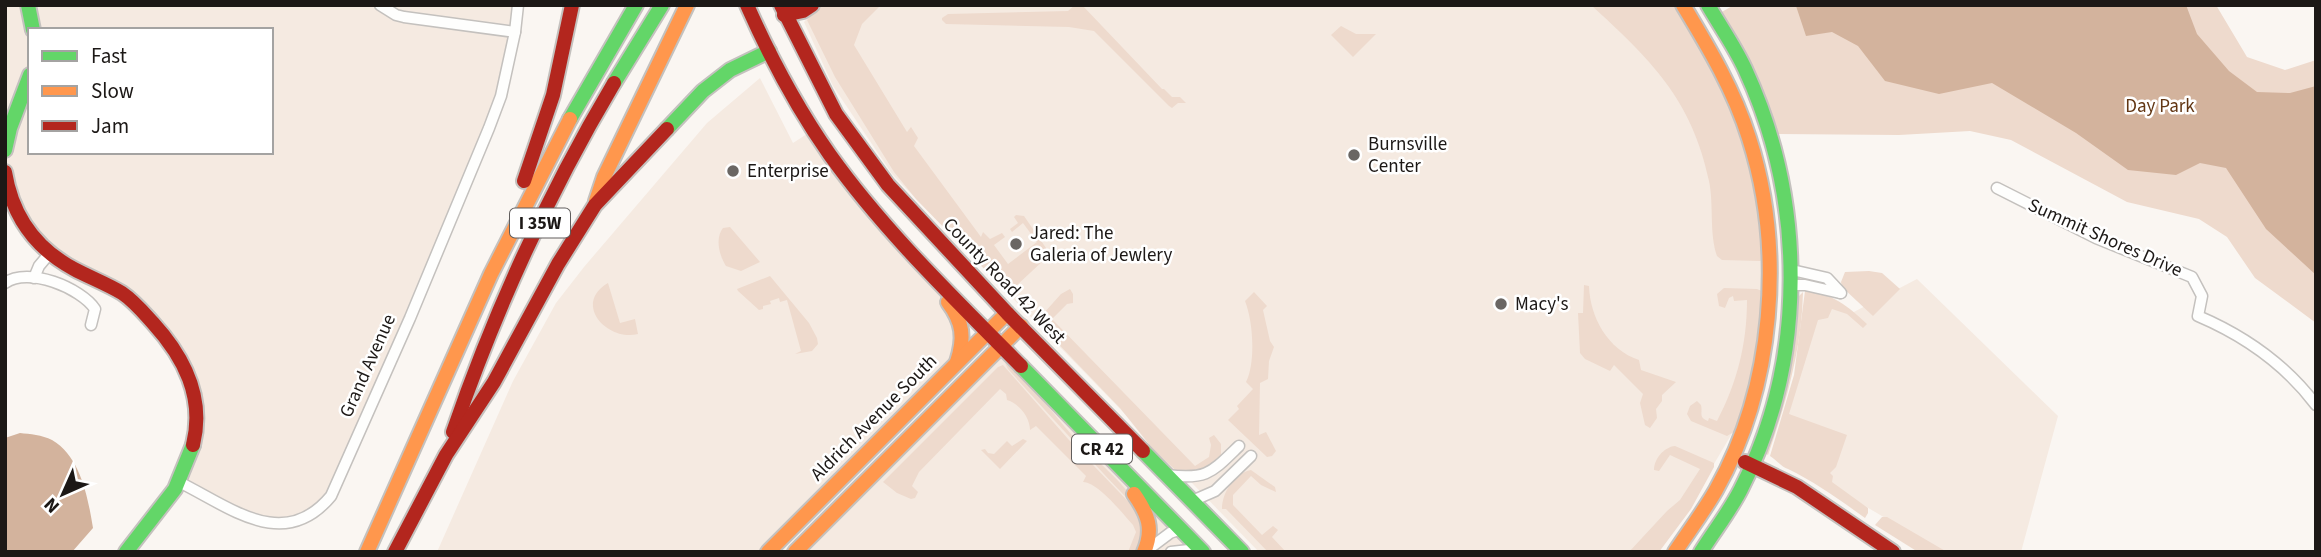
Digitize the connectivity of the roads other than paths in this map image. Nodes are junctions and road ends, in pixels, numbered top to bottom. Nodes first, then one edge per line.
1 (28, 5) edge
2 (380, 5) edge
3 (518, 5) edge
4 (563, 5) edge
5 (572, 5) edge
6 (636, 5) edge
7 (662, 5) edge
8 (687, 5) edge
9 (747, 5) edge
10 (812, 5) edge
11 (1683, 5) edge
12 (1709, 5) edge
13 (782, 10) edge
14 (756, 26) junction
15 (33, 28) edge
16 (515, 32) junction
17 (769, 51) junction
18 (28, 80) edge
19 (557, 86) junction
20 (5, 150) edge
21 (5, 172) edge
22 (1997, 188) dead end
23 (595, 205) junction
24 (886, 226) junction
25 (49, 254) junction
26 (1792, 270) junction
27 (34, 278) junction
28 (5, 283) edge
29 (1793, 285) junction
30 (481, 296) junction
31 (1007, 313) junction
32 (91, 325) dead end
33 (1021, 326) junction
34 (987, 332) junction
35 (1001, 346) junction
36 (957, 362) junction
37 (2316, 405) edge
38 (1094, 440) junction
39 (1239, 446) dead end
40 (446, 455) junction
41 (1251, 456) dead end
42 (1733, 457) junction
43 (1752, 466) junction
44 (1166, 475) junction
45 (179, 482) junction
46 (1192, 501) junction
47 (1181, 529) junction
48 (126, 552) edge
49 (367, 552) edge
50 (395, 552) edge
51 (768, 552) edge
52 (795, 552) edge
53 (1145, 552) edge
54 (1171, 552) edge
55 (1201, 552) edge
56 (1234, 552) edge
57 (1242, 552) edge
58 (1675, 552) edge
59 (1701, 552) edge
60 (1893, 552) edge

1 - 15 main road
2 - 16 street
3 - 16 street, Grand Avenue
4 - 19 main road
5 - 19 main road
6 - 30 main road, I 35W
7 - 40 main road, I 35W
8 - 23 main road
9 - 14 main road, CR 42
10 - 13 main road
11 - 42 main road
12 - 26 main road
13 - 14 main road
13 - 31 main road, County Road 42 West / CR 42
14 - 17 main road, CR 42
16 - 45 street, Grand Avenue
17 - 23 main road
17 - 24 main road, CR 42
18 - 20 main road
19 - 30 main road
21 - 25 main road
22 - 37 street, Summit Shores Drive
23 - 40 main road
24 - 34 main road, CR 42
24 - 36 main road
25 - 27 street
25 - 45 main road
26 - 29 main road
26 - 29 street
27 - 28 street
27 - 32 street
29 - 43 main road
30 - 49 main road, I 35W
31 - 33 main road, County Road 42 West / CR 42
31 - 34 main road, Aldrich Avenue South
33 - 35 main road, Aldrich Avenue South
33 - 44 main road, County Road 42 West / CR 42
34 - 35 main road, CR 42
34 - 36 main road, Aldrich Avenue South
35 - 38 main road, CR 42
35 - 52 main road, Aldrich Avenue South
36 - 51 main road, Aldrich Avenue South
38 - 46 main road
38 - 47 main road, CR 42
38 - 53 main road
39 - 44 street
40 - 50 main road, I 35W
41 - 46 street
42 - 43 main road
42 - 58 main road
43 - 59 main road
43 - 60 main road
44 - 46 main road, County Road 42 West / CR 42
45 - 48 main road
46 - 57 main road, County Road 42 West / CR 42
47 - 53 street
47 - 55 main road, CR 42
47 - 56 main road
54 - 55 street

